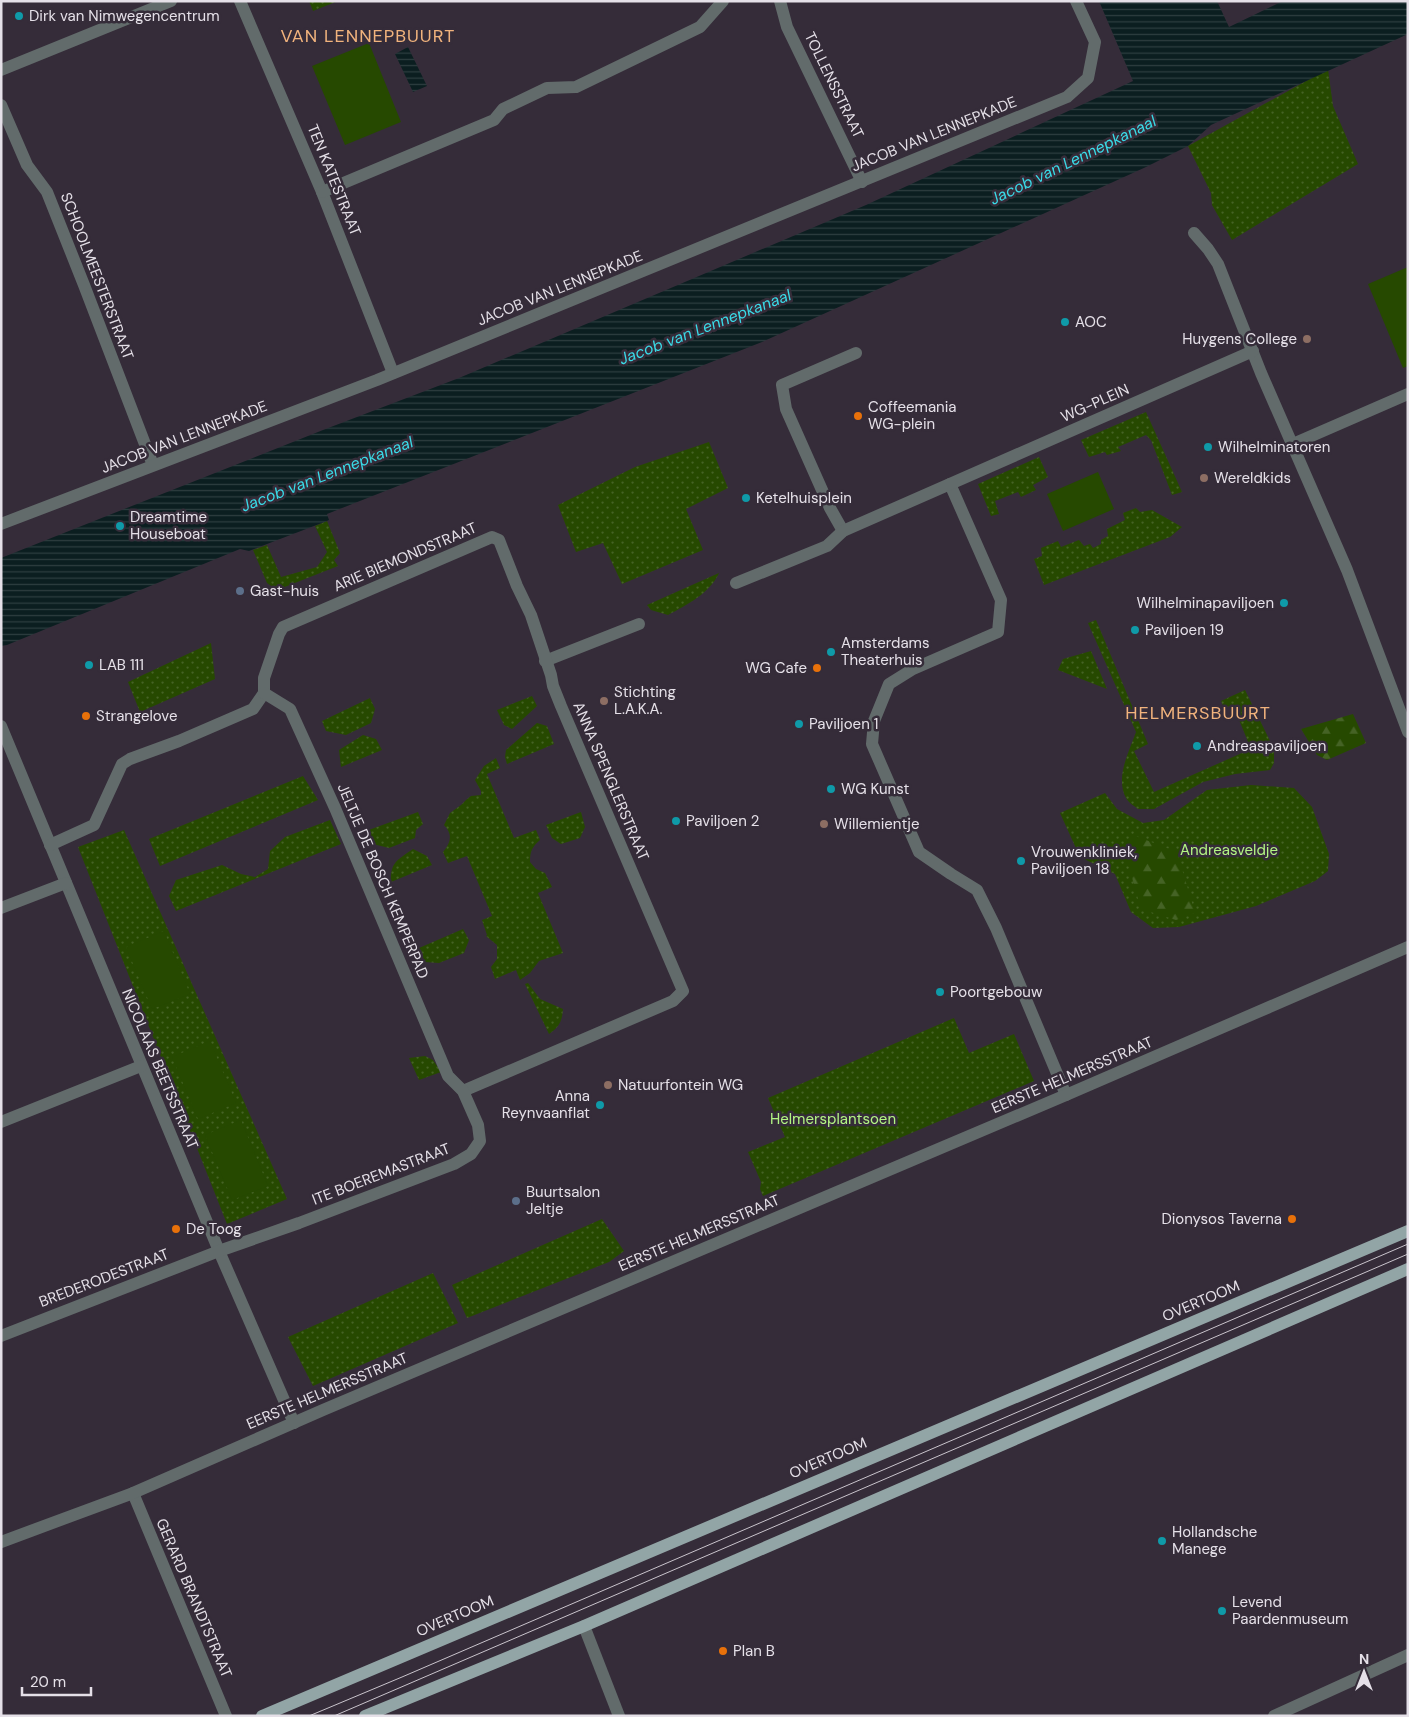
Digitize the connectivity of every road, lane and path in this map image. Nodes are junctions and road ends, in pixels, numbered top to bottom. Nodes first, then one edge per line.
1 (171, 1) edge
2 (240, 1) edge
3 (723, 1) edge
4 (780, 1) edge
5 (1076, 1) edge
6 (1, 70) edge
7 (1, 105) edge
8 (862, 182) junction
9 (322, 192) junction
10 (1194, 233) dead end
11 (1253, 351) junction
12 (856, 353) dead end
13 (393, 373) junction
14 (1408, 394) edge
15 (1293, 444) junction
16 (153, 466) junction
17 (950, 484) junction
18 (1, 524) edge
19 (843, 531) junction
20 (511, 568) joint
21 (736, 583) dead end
22 (639, 624) dead end
23 (545, 661) junction
24 (264, 693) junction
25 (1, 726) edge
26 (1408, 732) edge
27 (50, 845) junction
28 (66, 883) junction
29 (1, 908) edge
30 (1408, 947) edge
31 (141, 1066) junction
32 (463, 1091) junction
33 (1066, 1095) junction
34 (1, 1122) edge
35 (1408, 1231) edge
36 (219, 1251) junction
37 (1408, 1269) edge
38 (1, 1336) edge
39 (294, 1423) junction
40 (132, 1493) junction
41 (1, 1542) edge
42 (584, 1626) junction
43 (1408, 1655) edge
44 (226, 1716) edge
45 (262, 1716) edge
46 (365, 1716) edge
47 (619, 1716) edge
48 (1274, 1716) edge

1 - 6 street
2 - 9 street, TEN KATESTRAAT
3 - 9 street
4 - 8 street, TOLLENSSTRAAT
5 - 8 street, JACOB VAN LENNEPKADE
7 - 16 street, SCHOOLMEESTERSTRAAT
8 - 13 street, JACOB VAN LENNEPKADE
9 - 13 street, TEN KATESTRAAT
10 - 11 street
11 - 15 street
11 - 17 street, WG-PLEIN
12 - 19 street
13 - 16 street, JACOB VAN LENNEPKADE
14 - 15 street
15 - 26 street
16 - 18 street, JACOB VAN LENNEPKADE
17 - 19 street, WG-PLEIN
17 - 33 street
19 - 21 street
20 - 23 street, ANNA SPENGLERSTRAAT
20 - 24 street, ARIE BIEMONDSTRAAT
22 - 23 street
23 - 32 street, ANNA SPENGLERSTRAAT
24 - 27 street
24 - 32 street, JELTJE DE BOSCH KEMPERPAD
25 - 27 street, NICOLAAS BEETSSTRAAT
27 - 28 street, NICOLAAS BEETSSTRAAT
28 - 29 street
28 - 31 street, NICOLAAS BEETSSTRAAT
30 - 33 street, EERSTE HELMERSSTRAAT
31 - 34 street
31 - 36 street, NICOLAAS BEETSSTRAAT
32 - 36 street, ITE BOEREMASTRAAT
33 - 39 street, EERSTE HELMERSSTRAAT
35 - 45 main road, OVERTOOM
36 - 38 street, BREDERODESTRAAT
36 - 39 street, NICOLAAS BEETSSTRAAT
37 - 42 main road
39 - 40 street, EERSTE HELMERSSTRAAT
40 - 41 street, EERSTE HELMERSSTRAAT
40 - 44 street, GERARD BRANDTSTRAAT
42 - 46 main road
42 - 47 street
43 - 48 street

